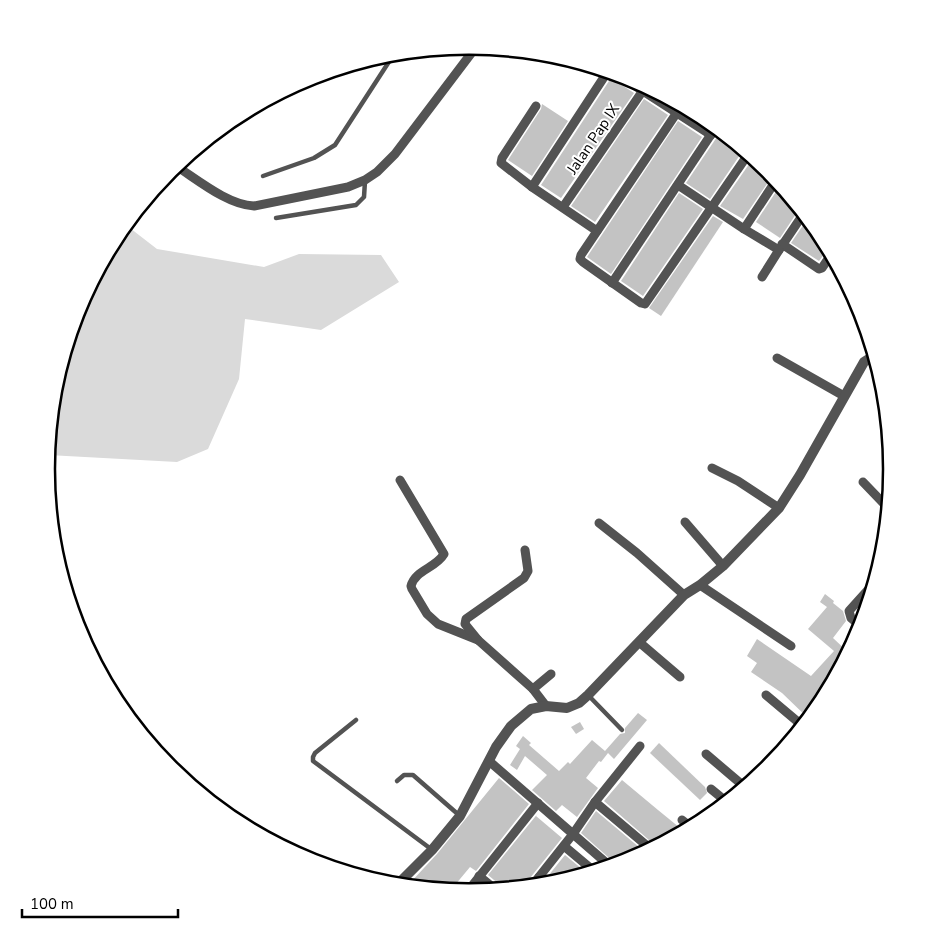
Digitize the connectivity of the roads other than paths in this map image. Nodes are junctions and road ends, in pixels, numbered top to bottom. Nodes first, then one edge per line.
1 (470, 55) edge
2 (388, 63) edge
3 (604, 77) edge
4 (641, 92) edge
5 (663, 103) edge
6 (536, 106) dead end
7 (678, 111) edge
8 (676, 114) junction
9 (711, 135) joint
10 (745, 160) edge
11 (183, 170) edge
12 (263, 176) dead end
13 (365, 180) junction
14 (678, 185) junction
15 (772, 186) edge
16 (532, 187) junction
17 (563, 207) junction
18 (713, 207) junction
19 (276, 218) dead end
20 (800, 218) edge
21 (744, 229) junction
22 (597, 231) junction
23 (780, 247) junction
24 (828, 260) edge
25 (762, 277) dead end
26 (612, 283) junction
27 (777, 358) dead end
28 (869, 360) edge
29 (844, 396) junction
30 (712, 468) dead end
31 (400, 480) dead end
32 (863, 482) dead end
33 (883, 503) edge
34 (779, 508) junction
35 (685, 522) dead end
36 (600, 523) dead end
37 (525, 550) dead end
38 (723, 566) junction
39 (700, 585) junction
40 (866, 592) edge
41 (684, 595) junction
42 (856, 621) edge
43 (478, 640) junction
44 (639, 642) junction
45 (790, 646) dead end
46 (551, 674) dead end
47 (680, 677) dead end
48 (533, 689) junction
49 (588, 695) junction
50 (766, 695) dead end
51 (546, 706) junction
52 (356, 720) dead end
53 (799, 722) edge
54 (622, 730) dead end
55 (640, 746) dead end
56 (706, 754) dead end
57 (489, 761) junction
58 (396, 781) dead end
59 (740, 783) edge
60 (711, 789) dead end
61 (722, 798) edge
62 (595, 802) junction
63 (538, 803) junction
64 (460, 816) junction
65 (682, 820) dead end
66 (686, 823) edge
67 (573, 834) junction
68 (645, 844) edge
69 (564, 846) junction
70 (432, 850) junction
71 (605, 861) edge
72 (588, 866) edge
73 (479, 876) junction
74 (539, 877) edge
75 (407, 879) edge
76 (488, 883) edge
77 (474, 884) edge

1 - 13 street
2 - 12 lane
3 - 16 street
4 - 17 street, Jalan Pap IX
5 - 8 street
6 - 16 street
7 - 8 street
8 - 9 street
8 - 22 street
9 - 14 street
10 - 18 street
11 - 13 street
13 - 19 lane
14 - 18 street
14 - 26 street
15 - 21 street
16 - 17 street
17 - 22 street
18 - 21 street
18 - 26 street
20 - 23 street
21 - 23 street
22 - 26 street
23 - 24 street
23 - 25 street
27 - 29 street
28 - 29 street
29 - 34 street
30 - 34 street
31 - 43 street
32 - 33 street
34 - 38 street
35 - 38 street
36 - 41 street
37 - 43 street
38 - 39 street
39 - 41 street
39 - 45 street
40 - 42 street
41 - 44 street
43 - 48 street
44 - 47 street
44 - 49 street
46 - 48 street
48 - 51 street
49 - 51 street
49 - 54 lane
50 - 53 street
51 - 57 street
52 - 70 lane
55 - 62 street
56 - 59 street
57 - 63 street
57 - 64 street
58 - 64 lane
60 - 61 street
62 - 67 street
62 - 68 street
63 - 67 street
63 - 73 street
64 - 70 street
65 - 66 street
67 - 69 street
67 - 71 street
69 - 72 street
69 - 74 street
70 - 75 street
73 - 76 street
73 - 77 street

